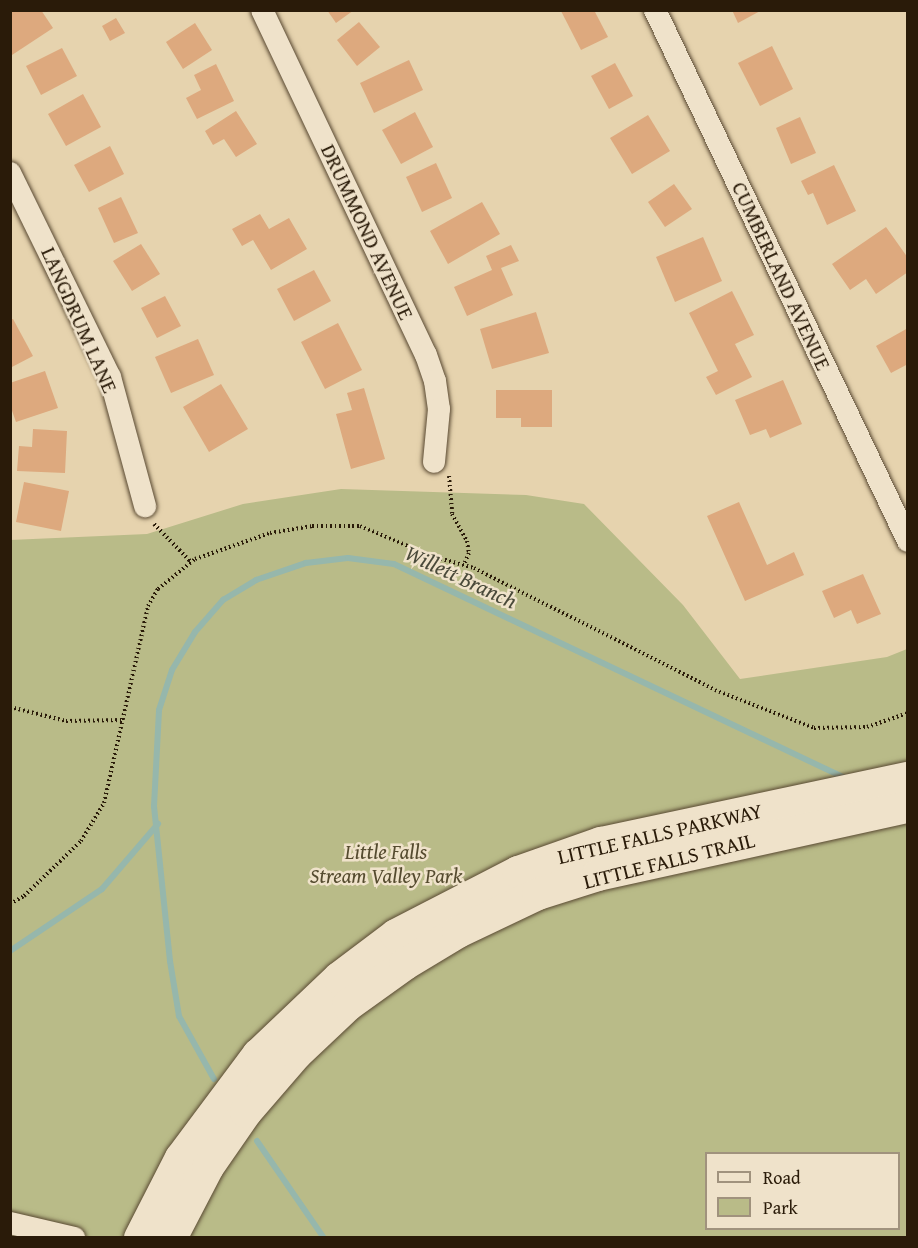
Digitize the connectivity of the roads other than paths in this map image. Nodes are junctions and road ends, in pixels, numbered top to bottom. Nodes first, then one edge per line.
1 (262, 10) edge
2 (655, 10) edge
3 (10, 173) edge
4 (435, 462) road end
5 (145, 506) road end
6 (907, 536) edge
7 (897, 795) edge
8 (10, 1223) edge
9 (74, 1238) edge
10 (140, 1238) edge
11 (171, 1238) edge

1 - 4 street, DRUMMOND AVENUE
2 - 6 street, CUMBERLAND AVENUE
3 - 5 street, LANGDRUM LANE
7 - 10 main road, LITTLE FALLS PARKWAY
7 - 11 main road, LITTLE FALLS PARKWAY
8 - 9 street

